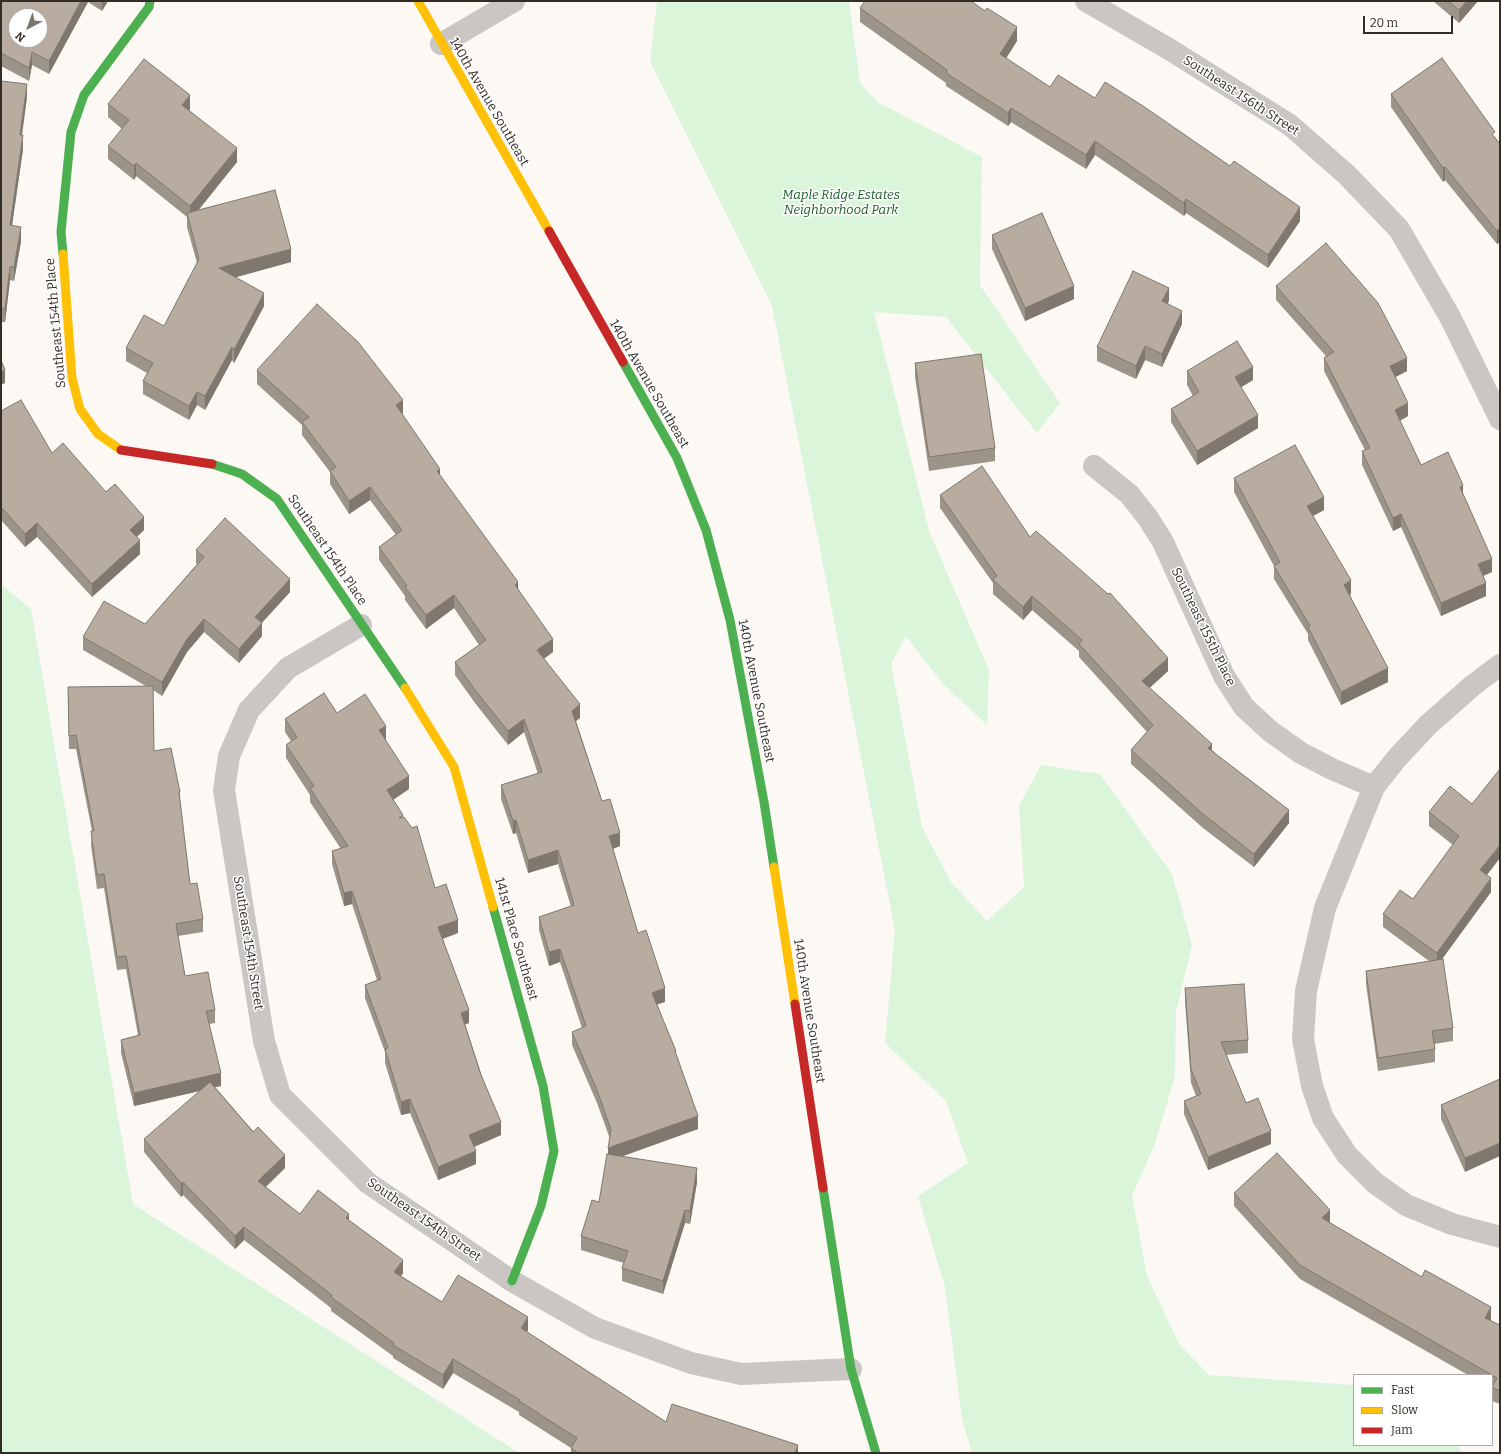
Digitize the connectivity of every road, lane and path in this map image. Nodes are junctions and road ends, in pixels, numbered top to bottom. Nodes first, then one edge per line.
1 (150, 1) edge
2 (418, 1) edge
3 (514, 1) edge
4 (1086, 1) edge
5 (441, 44) junction
6 (1500, 419) edge
7 (1094, 466) dead end
8 (361, 625) junction
9 (1500, 665) edge
10 (1374, 788) junction
11 (1500, 1237) edge
12 (512, 1281) junction
13 (851, 1369) junction
14 (876, 1453) edge

1 - 8 main road, Southeast 154th Place
2 - 5 main road, 140th Avenue Southeast
3 - 5 street
4 - 6 street, Southeast 156th Street
5 - 13 main road, 140th Avenue Southeast
7 - 10 street, Southeast 155th Place
8 - 12 main road, 141st Place Southeast
8 - 12 street, Southeast 154th Street
9 - 10 street
10 - 11 street
12 - 13 street, Southeast 154th Street
13 - 14 main road, 140th Avenue Southeast

